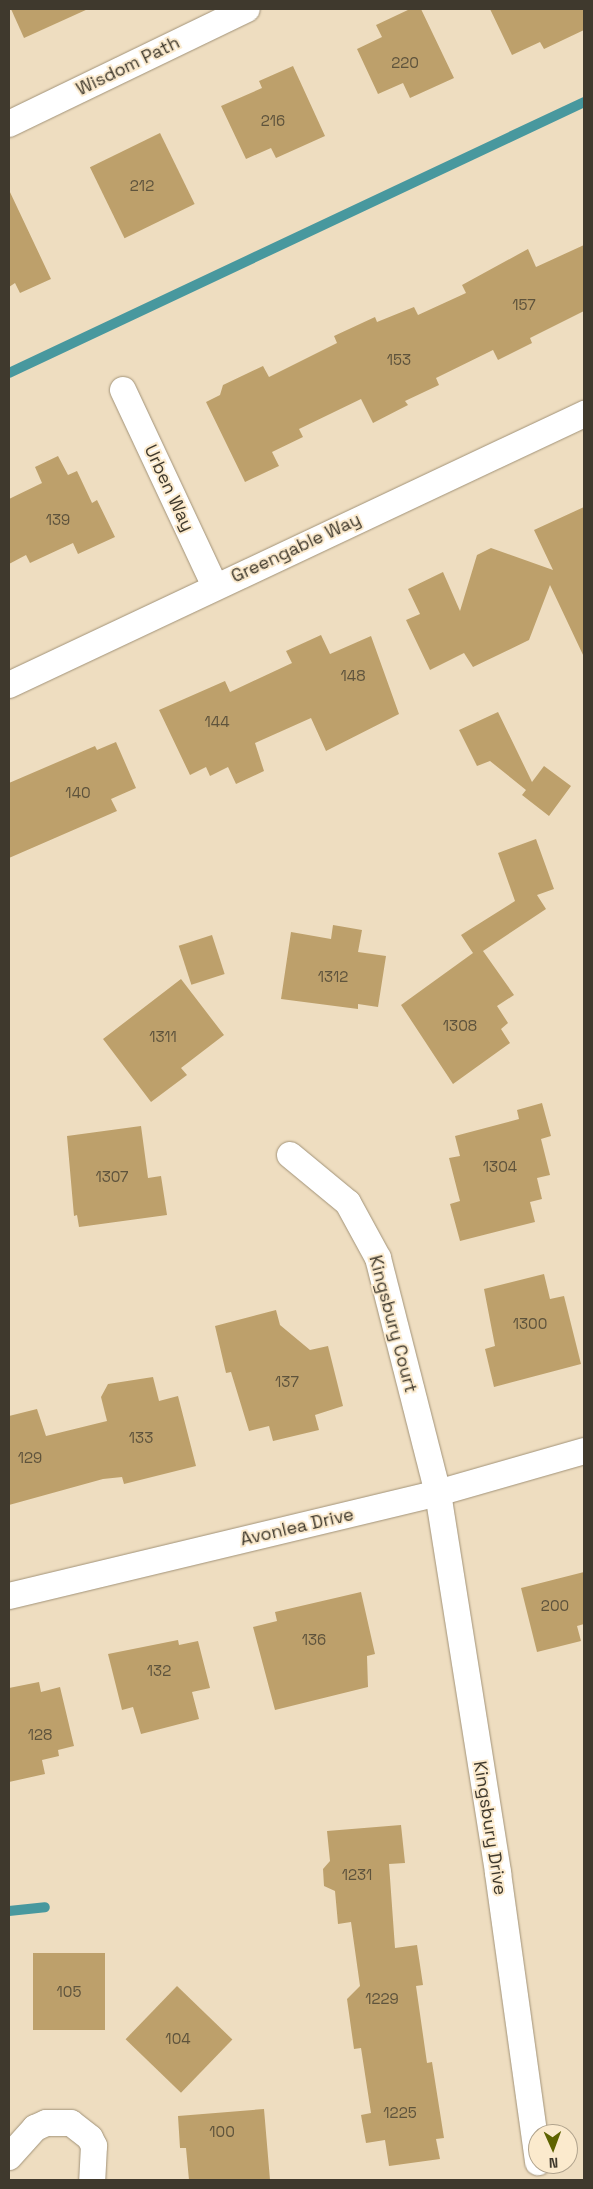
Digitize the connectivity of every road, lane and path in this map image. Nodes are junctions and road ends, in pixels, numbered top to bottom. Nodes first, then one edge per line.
1 (248, 9) edge
2 (9, 124) edge
3 (123, 390) dead end
4 (584, 414) edge
5 (215, 586) junction
6 (9, 685) edge
7 (290, 1155) dead end
8 (584, 1451) edge
9 (438, 1493) junction
10 (9, 1596) edge
11 (532, 2124) edge
12 (9, 2157) edge
13 (92, 2180) edge

1 - 2 street, Wisdom Path
3 - 5 street, Urben Way
4 - 5 street, Greengable Way
5 - 6 street, Greengable Way
7 - 9 street, Kingsbury Court
8 - 9 street, Avonlea Drive
9 - 10 street, Avonlea Drive
9 - 11 street, Kingsbury Drive
12 - 13 street

